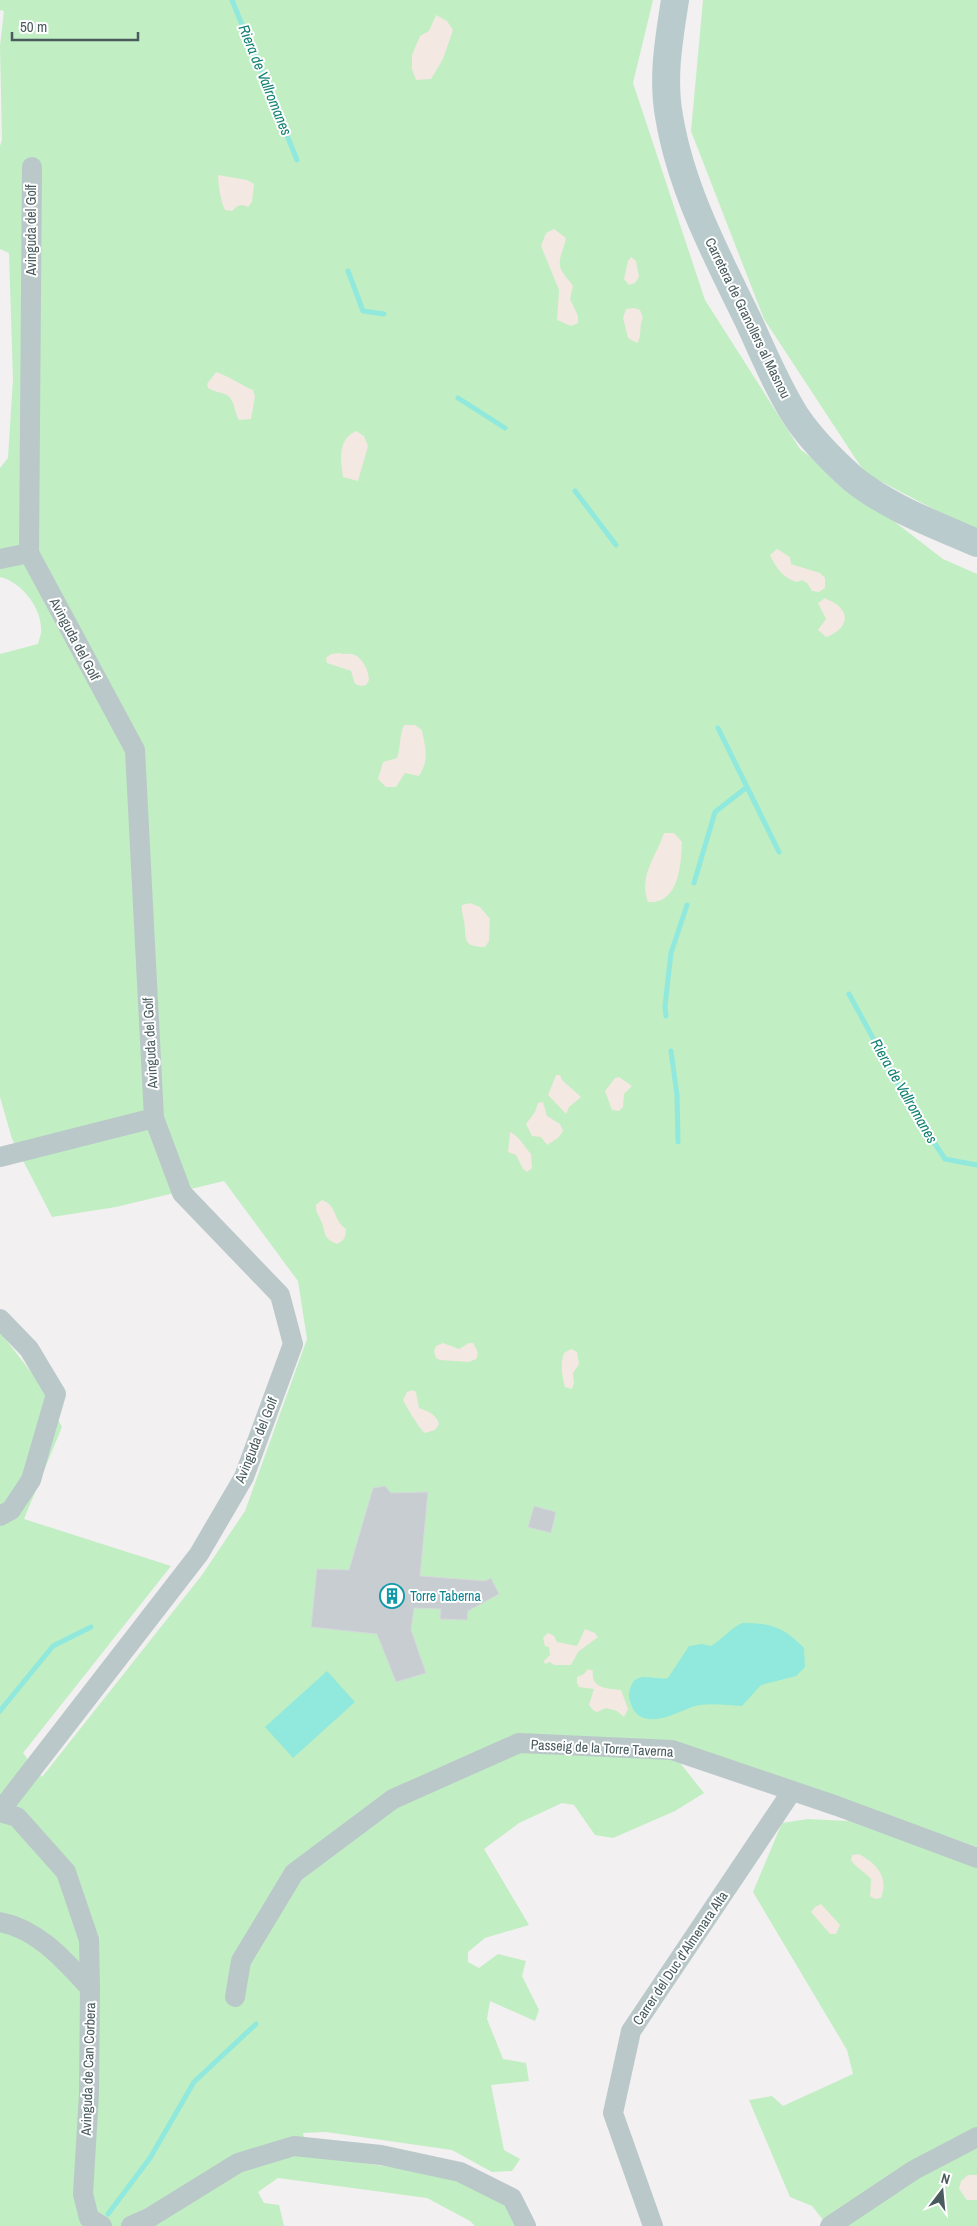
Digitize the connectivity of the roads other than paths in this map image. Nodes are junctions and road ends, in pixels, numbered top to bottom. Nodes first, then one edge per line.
1 (675, 0) edge
2 (32, 167) dead end
3 (977, 543) edge
4 (29, 553) junction
5 (0, 558) edge
6 (154, 1118) junction
7 (0, 1157) edge
8 (0, 1319) edge
9 (0, 1516) edge
10 (792, 1791) junction
11 (0, 1811) edge
12 (977, 1858) edge
13 (0, 1922) edge
14 (90, 1988) junction
15 (235, 1997) dead end
16 (977, 2138) edge
17 (102, 2226) edge
18 (131, 2226) edge
19 (526, 2226) edge
20 (653, 2226) edge
21 (830, 2226) edge

1 - 3 main road, Carretera de Granollers al Masnou
2 - 4 street, Avinguda del Golf
4 - 5 street
4 - 6 street, Avinguda del Golf
6 - 7 street
6 - 11 street, Avinguda del Golf
8 - 9 street
10 - 12 street, Passeig de la Torre Taverna
10 - 15 street, Passeig de la Torre Taverna
10 - 20 street, Carrer del Duc d'Almenara Alta
11 - 14 street
13 - 14 street, Avinguda de Can Corbera
14 - 17 street, Avinguda de Can Corbera
16 - 21 street
18 - 19 street

